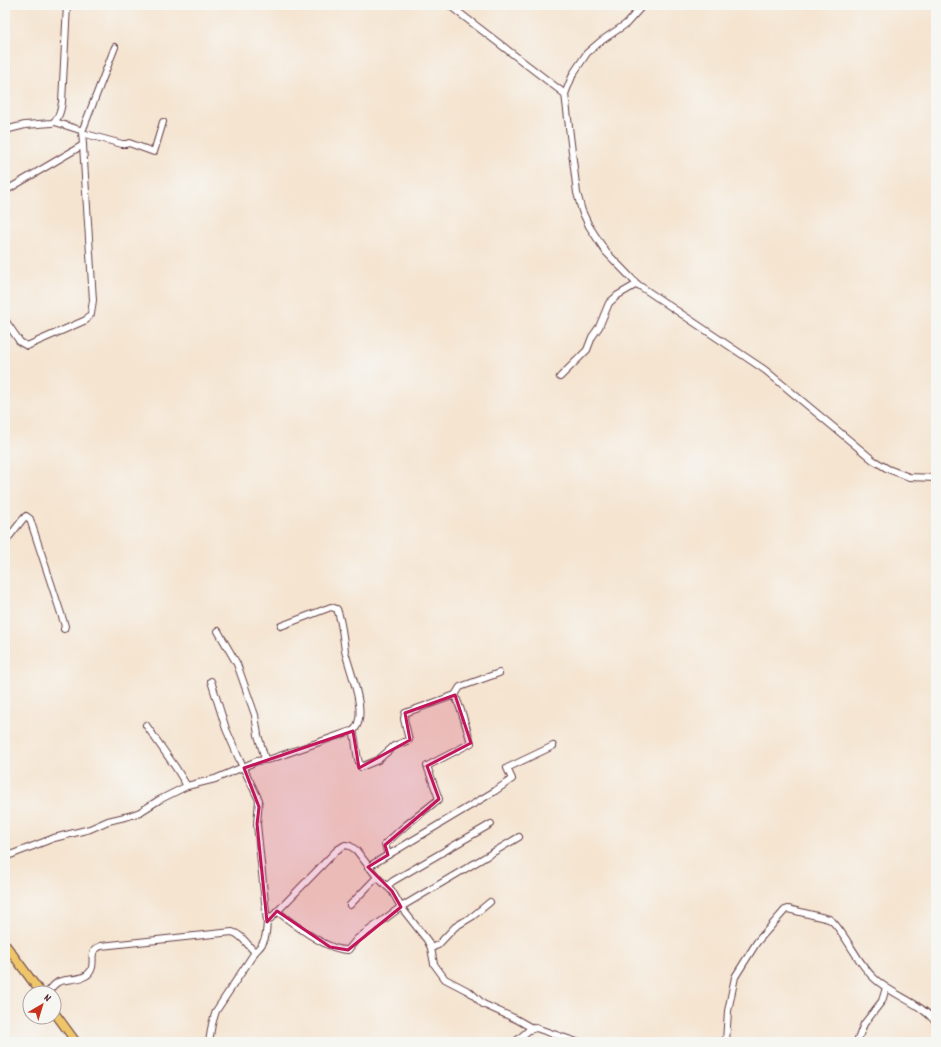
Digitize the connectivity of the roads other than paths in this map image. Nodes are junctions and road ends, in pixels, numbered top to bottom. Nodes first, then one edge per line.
1 (67, 5) edge
2 (448, 5) edge
3 (643, 5) edge
4 (115, 47) dead end
5 (565, 94) junction
6 (55, 122) junction
7 (163, 122) dead end
8 (5, 130) edge
9 (82, 131) junction
10 (82, 145) junction
11 (5, 191) edge
12 (638, 284) junction
13 (5, 320) edge
14 (560, 377) dead end
15 (936, 478) edge
16 (5, 542) edge
17 (281, 626) dead end
18 (64, 629) dead end
19 (218, 631) dead end
20 (499, 673) dead end
21 (211, 681) dead end
22 (455, 695) junction
23 (146, 725) dead end
24 (353, 731) junction
25 (553, 746) dead end
26 (265, 759) junction
27 (244, 768) junction
28 (187, 786) junction
29 (491, 824) dead end
30 (519, 837) dead end
31 (388, 855) junction
32 (5, 857) edge
33 (368, 867) junction
34 (377, 877) junction
35 (387, 886) junction
36 (490, 902) dead end
37 (350, 905) dead end
38 (401, 907) junction
39 (276, 911) junction
40 (267, 922) junction
41 (5, 944) edge
42 (431, 948) junction
43 (255, 952) junction
44 (35, 985) edge
45 (54, 985) edge
46 (886, 988) junction
47 (936, 1022) edge
48 (62, 1023) edge
49 (532, 1028) junction
50 (76, 1042) edge
51 (209, 1042) edge
52 (515, 1042) edge
53 (577, 1042) edge
54 (726, 1042) edge
55 (857, 1042) edge

1 - 6 street
2 - 5 street
3 - 5 street
4 - 9 street
5 - 12 street
6 - 8 street
6 - 9 street
7 - 9 street
9 - 10 street
10 - 11 street
10 - 13 street
12 - 14 street
12 - 15 street
16 - 18 street
17 - 24 street
19 - 26 street
20 - 22 street
21 - 27 street
22 - 24 street
22 - 31 street
23 - 28 street
24 - 26 street
25 - 31 street
26 - 27 street
27 - 28 street
27 - 40 street
28 - 32 street
29 - 35 street
30 - 38 street
31 - 33 street
33 - 34 street
33 - 39 street
34 - 35 street
34 - 37 street
35 - 38 street
36 - 42 street
38 - 39 street
38 - 42 street
39 - 40 street
40 - 43 street
41 - 44 main road
42 - 49 street
43 - 45 street
43 - 51 street
46 - 47 street
46 - 54 street
46 - 55 street
48 - 50 main road
49 - 52 street
49 - 53 street

